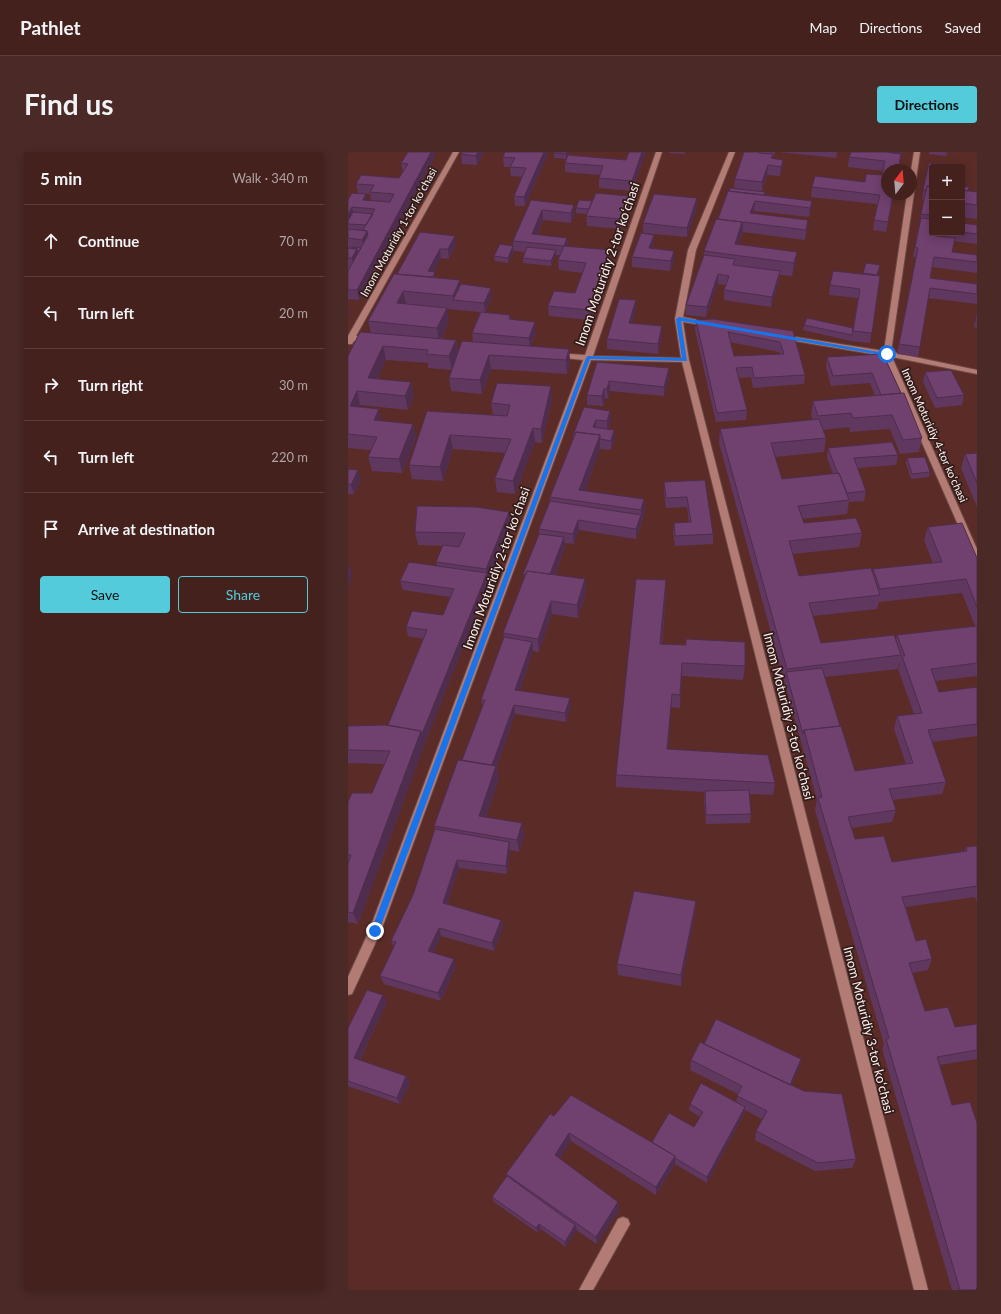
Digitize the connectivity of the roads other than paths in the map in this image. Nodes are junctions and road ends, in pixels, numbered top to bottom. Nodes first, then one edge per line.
1 (456, 152) edge
2 (659, 152) edge
3 (732, 152) edge
4 (917, 152) edge
5 (679, 319) junction
6 (717, 325) edge
7 (771, 335) edge
8 (349, 340) edge
9 (375, 340) edge
10 (549, 354) edge
11 (887, 354) junction
12 (588, 358) junction
13 (685, 360) junction
14 (977, 372) edge
15 (977, 559) edge
16 (348, 990) edge
17 (623, 1224) dead end
18 (586, 1290) edge
19 (921, 1290) edge

1 - 8 street, Imom Moturidiy 1-tor koʻchasi
2 - 12 street, Imom Moturidiy 2-tor koʻchasi
3 - 5 street, Imom Moturidiy 3-tor koʻchasi
4 - 11 street
5 - 6 street
5 - 13 street, Imom Moturidiy 3-tor koʻchasi
7 - 11 street
8 - 9 street
10 - 12 street
11 - 14 street
11 - 15 street, Imom Moturidiy 4-tor koʻchasi
12 - 13 street
12 - 16 street, Imom Moturidiy 2-tor koʻchasi
13 - 19 street, Imom Moturidiy 3-tor koʻchasi
17 - 18 street

